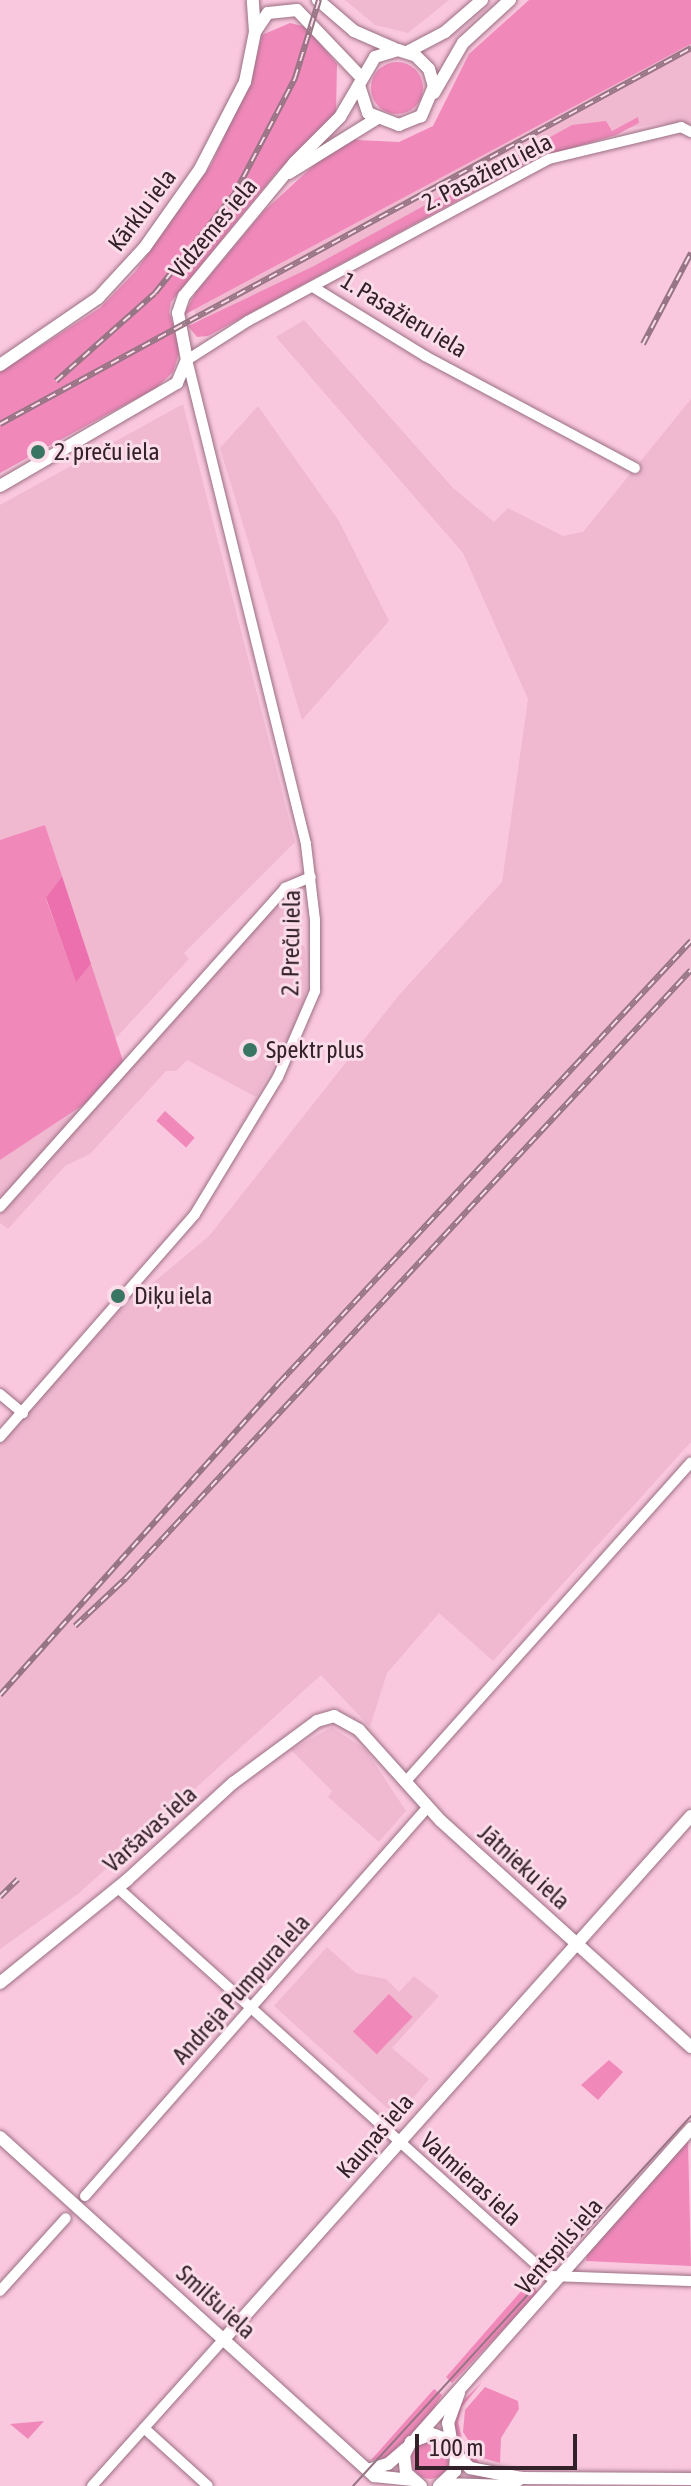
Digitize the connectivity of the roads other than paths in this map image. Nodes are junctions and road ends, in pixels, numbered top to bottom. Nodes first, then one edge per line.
1 (253, 0) edge
2 (297, 0) edge
3 (318, 0) edge
4 (482, 0) edge
5 (510, 0) edge
6 (306, 14) junction
7 (255, 32) junction
8 (403, 51) junction
9 (360, 81) junction
10 (433, 96) junction
11 (376, 119) junction
12 (691, 132) edge
13 (289, 173) junction
14 (313, 287) junction
15 (187, 360) junction
16 (0, 365) edge
17 (635, 468) dead end
18 (0, 486) edge
19 (311, 877) junction
20 (0, 1207) edge
21 (0, 1394) edge
22 (23, 1413) junction
23 (0, 1437) edge
24 (691, 1462) edge
25 (334, 1716) joint
26 (407, 1780) junction
27 (427, 1808) junction
28 (691, 1816) edge
29 (118, 1888) junction
30 (576, 1943) junction
31 (0, 1983) edge
32 (250, 2009) junction
33 (691, 2047) edge
34 (691, 2128) edge
35 (0, 2137) edge
36 (399, 2142) junction
37 (85, 2196) dead end
38 (66, 2218) dead end
39 (561, 2277) junction
40 (691, 2281) edge
41 (0, 2291) edge
42 (224, 2339) junction
43 (459, 2393) junction
44 (144, 2428) junction
45 (412, 2442) junction
46 (454, 2449) junction
47 (369, 2477) edge
48 (521, 2478) junction
49 (691, 2479) edge
50 (417, 2484) edge
51 (441, 2485) edge
52 (92, 2486) edge
53 (208, 2486) edge

1 - 7 street, Kārklu iela
2 - 6 street
3 - 8 street
4 - 8 street, Vidzemes iela
5 - 10 street
6 - 7 street
6 - 9 street
7 - 16 street, Kārklu iela
8 - 9 street, Vidzemes iela
8 - 10 street
9 - 11 street
9 - 13 street, Vidzemes iela
10 - 11 street
11 - 13 street, Vidzemes iela
12 - 14 street, 2. Pasažieru iela
13 - 15 street, Vidzemes iela
14 - 15 street, 1. Pasažieru iela
14 - 17 street, 1. Pasažieru iela
15 - 18 street, 1. Pasažieru iela
15 - 19 street, 2. Preču iela
19 - 20 street
19 - 22 street, 2. Preču iela
21 - 22 street
22 - 23 street, 2. Preču iela
24 - 26 street
25 - 26 street, Jātnieku iela
25 - 29 street, Varšavas iela
26 - 27 street, Jātnieku iela
27 - 30 street, Jātnieku iela
27 - 32 street, Andreja Pumpura iela
28 - 30 street, Kauņas iela
29 - 31 street, Varšavas iela
29 - 32 street, Valmieras iela
30 - 33 street, Jātnieku iela
30 - 36 street, Kauņas iela
32 - 36 street, Valmieras iela
32 - 37 street, Andreja Pumpura iela
34 - 39 street, Ventspils iela
35 - 42 street, Smilšu iela
36 - 39 street, Valmieras iela
36 - 42 street, Kauņas iela
38 - 41 street
39 - 40 street, Valmieras iela
39 - 43 street, Ventspils iela
42 - 44 street, Kauņas iela
42 - 47 street, Smilšu iela
43 - 45 street, Ventspils iela
43 - 46 street, Ventspils iela
44 - 52 street, Kauņas iela
44 - 53 street
45 - 46 street
45 - 47 street
45 - 50 street
46 - 48 street
46 - 51 street
47 - 50 street
48 - 49 street
48 - 51 street

